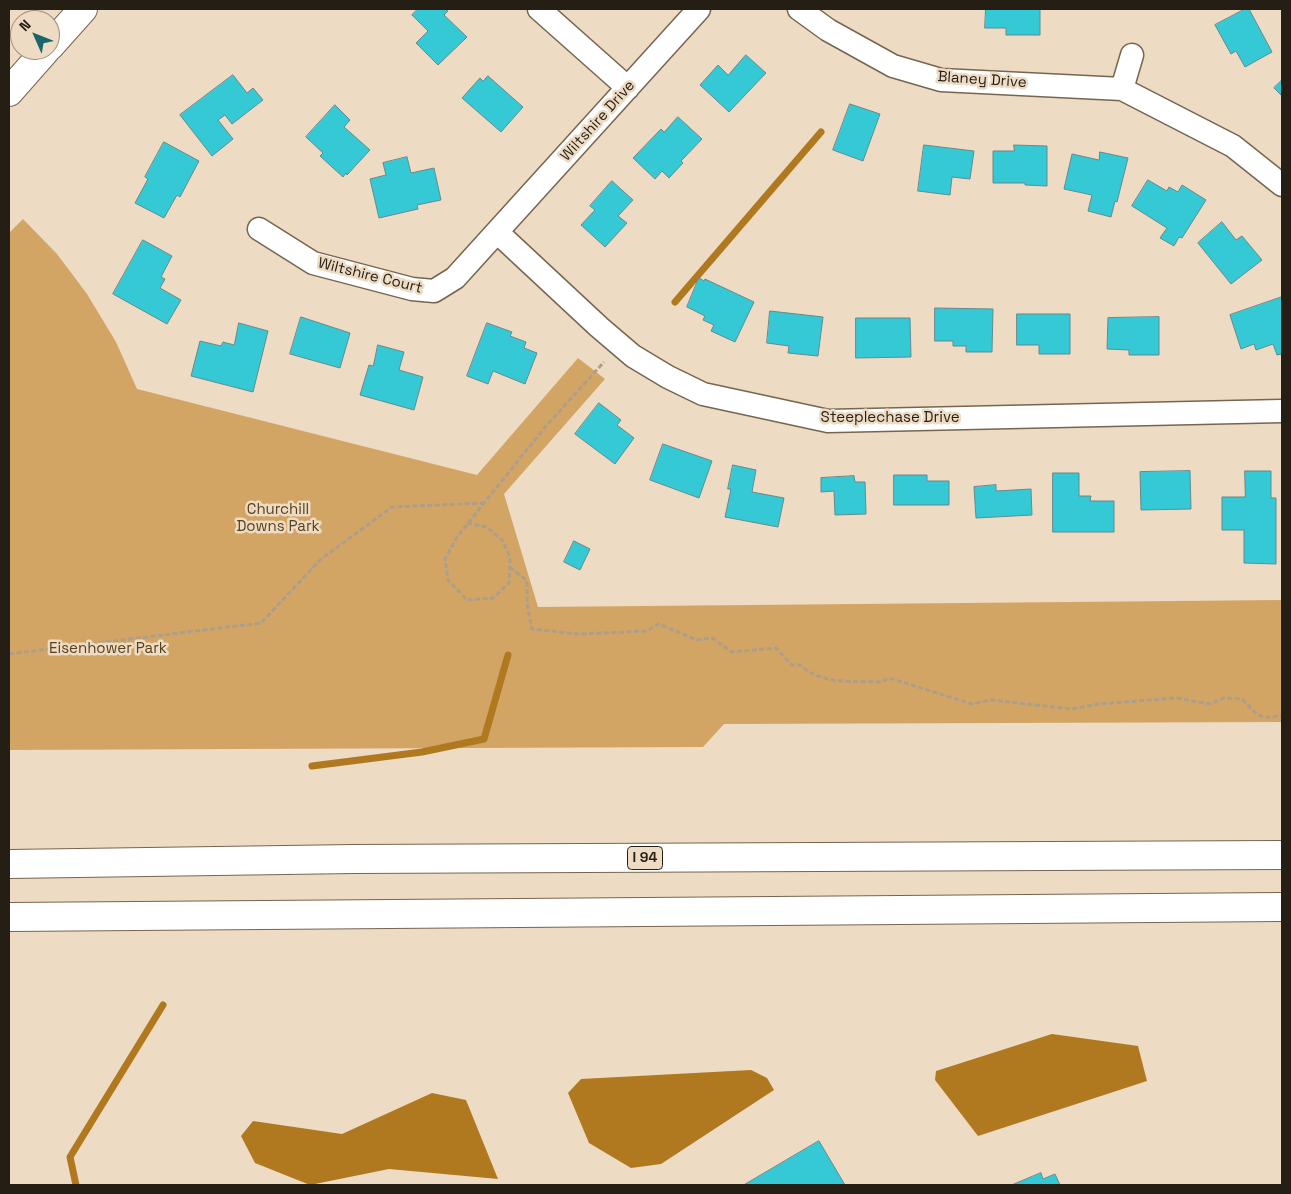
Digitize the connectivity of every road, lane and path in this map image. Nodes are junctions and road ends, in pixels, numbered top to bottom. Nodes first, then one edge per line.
1 (83, 9) edge
2 (539, 9) edge
3 (699, 9) edge
4 (799, 9) edge
5 (60, 35) edge
6 (1132, 56) dead end
7 (37, 60) edge
8 (628, 88) junction
9 (1122, 89) junction
10 (9, 92) edge
11 (1282, 185) edge
12 (259, 229) dead end
13 (497, 232) junction
14 (620, 344) junction
15 (1282, 411) edge
16 (484, 503) junction
17 (467, 523) junction
18 (510, 567) junction
19 (9, 654) edge
20 (1282, 715) edge
21 (1282, 855) edge
22 (9, 864) edge
23 (1282, 907) edge
24 (9, 917) edge

1 - 5 main road
2 - 8 street
3 - 8 street, Wiltshire Drive
4 - 9 street, Blaney Drive
6 - 9 street
7 - 10 main road
8 - 13 street, Wiltshire Drive
9 - 11 street, Blaney Drive
12 - 13 street, Wiltshire Court
13 - 14 street, Steeplechase Drive
14 - 15 street, Steeplechase Drive
14 - 16 path
16 - 17 path
16 - 19 path
17 - 18 path
17 - 18 path
18 - 20 path
21 - 22 main road, I 94
23 - 24 main road

